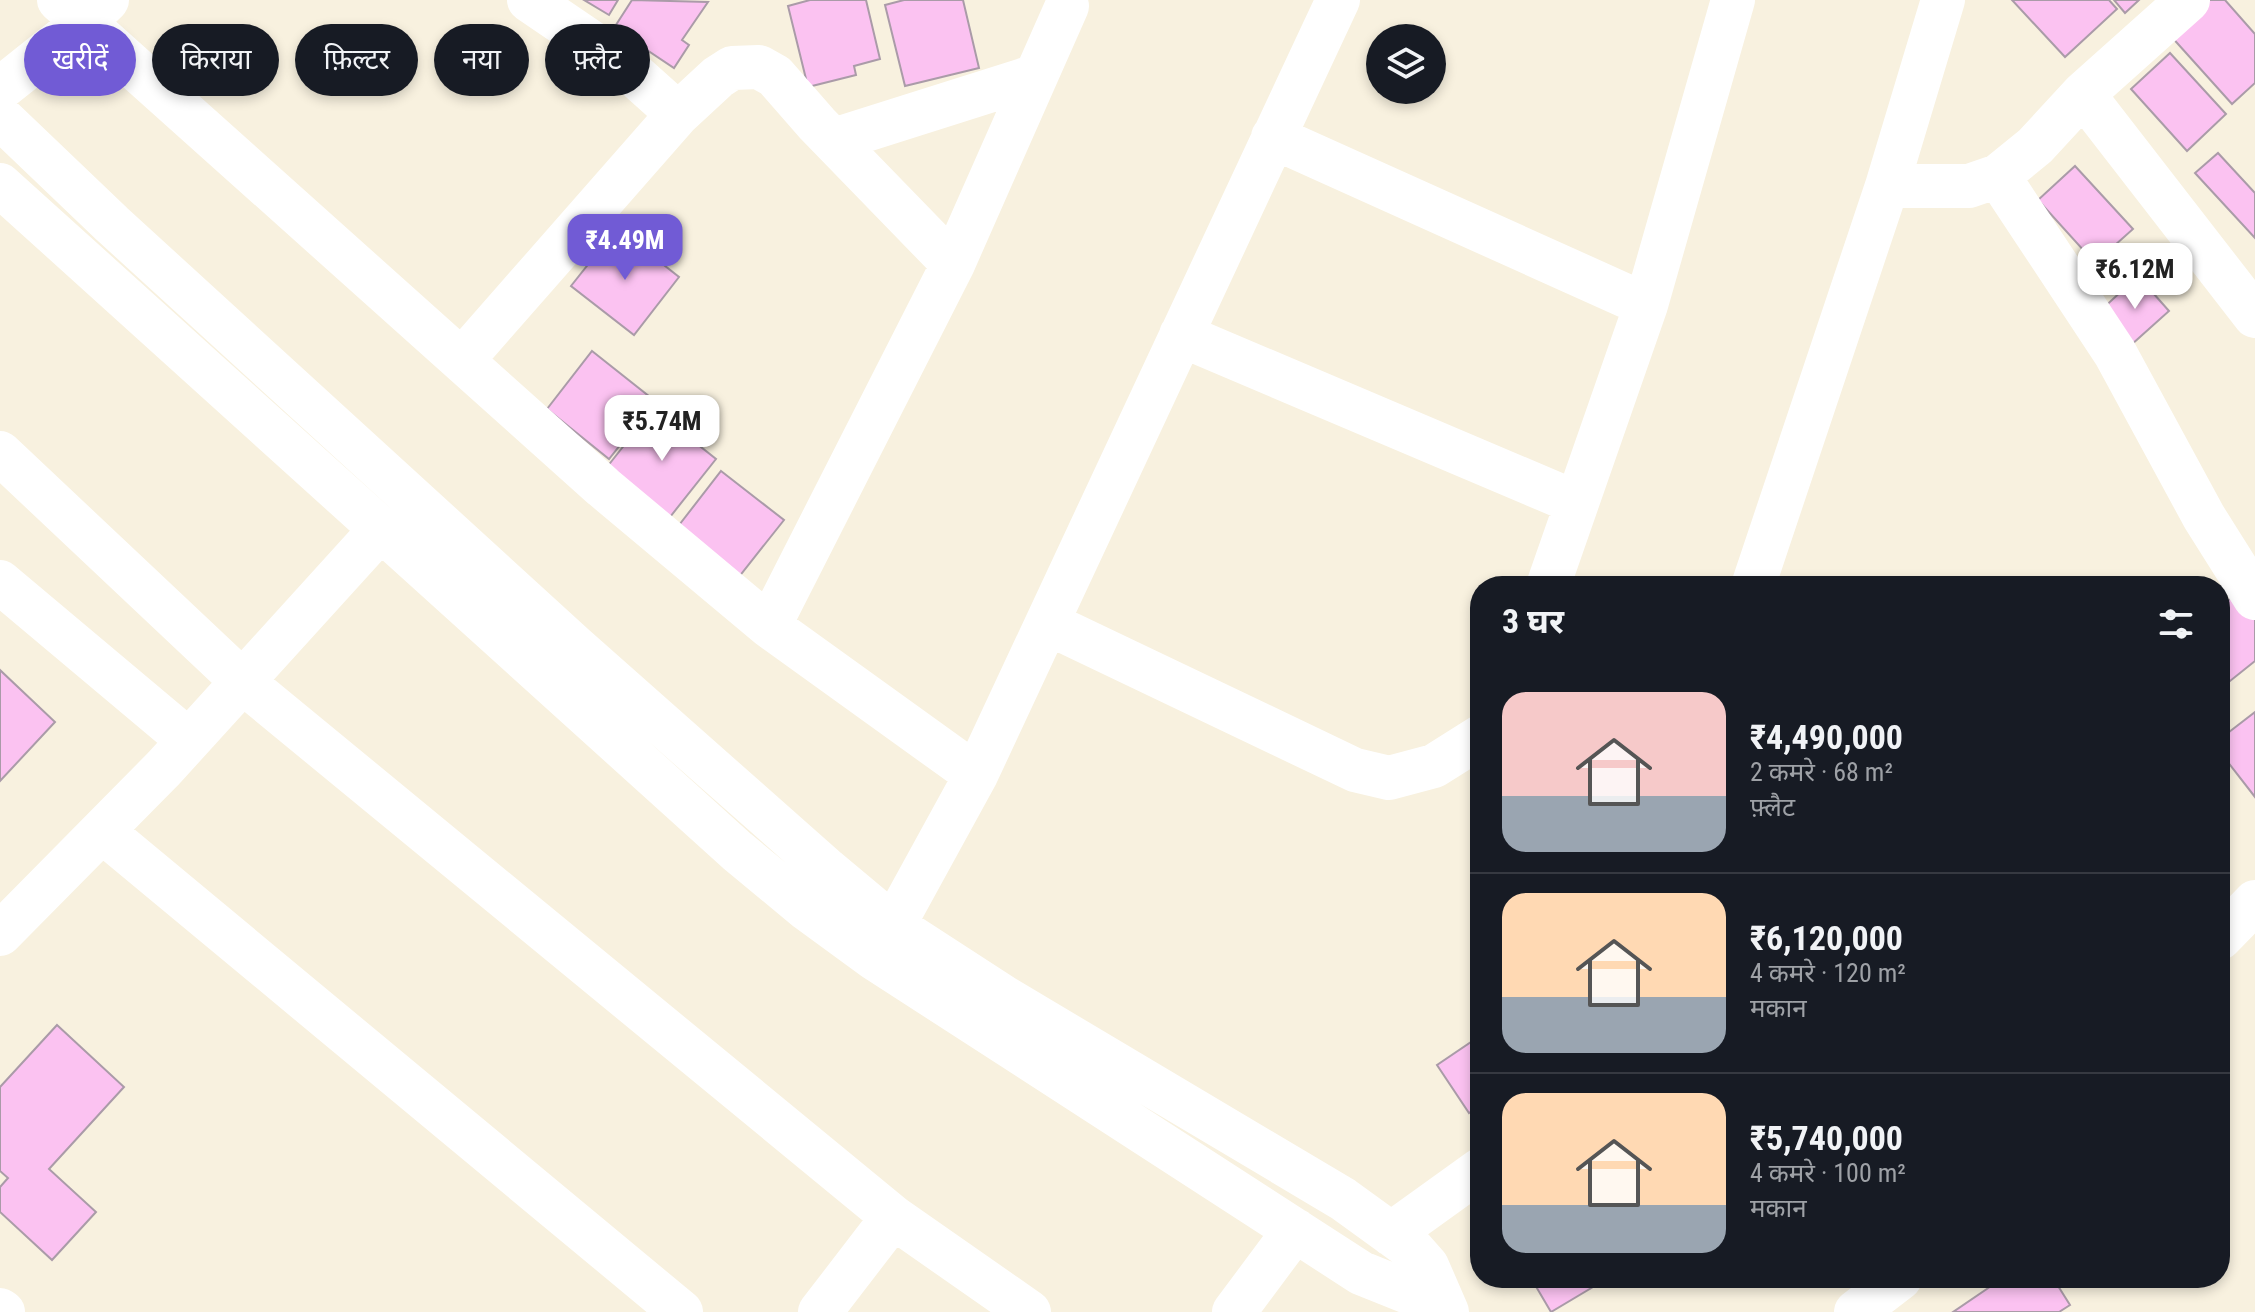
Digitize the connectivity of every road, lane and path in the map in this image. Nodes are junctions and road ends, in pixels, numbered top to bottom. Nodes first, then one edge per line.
1 (529, 0) edge
2 (1338, 0) edge
3 (1733, 0) edge
4 (1943, 0) edge
5 (2188, 0) edge
6 (1067, 6) dead end
7 (83, 8) edge
8 (1036, 76) junction
9 (0, 89) edge
10 (2083, 94) junction
11 (678, 114) junction
12 (0, 117) edge
13 (1273, 137) junction
14 (834, 140) junction
15 (1998, 176) junction
16 (0, 185) edge
17 (1887, 186) junction
18 (953, 264) junction
19 (1646, 305) junction
20 (2255, 316) edge
21 (1181, 335) junction
22 (463, 359) junction
23 (0, 453) edge
24 (1577, 503) junction
25 (381, 529) junction
26 (1551, 576) edge
27 (1756, 576) edge
28 (0, 582) edge
29 (2255, 598) edge
30 (1047, 623) junction
31 (769, 626) junction
32 (244, 683) junction
33 (188, 740) junction
34 (1470, 743) edge
35 (976, 775) junction
36 (102, 831) junction
37 (0, 934) edge
38 (884, 942) junction
39 (1470, 1177) edge
40 (893, 1217) junction
41 (1295, 1230) junction
42 (1391, 1234) junction
43 (1887, 1288) edge
44 (1445, 1309) edge
45 (681, 1312) edge
46 (820, 1312) edge
47 (1029, 1312) edge
48 (1234, 1312) edge
49 (1856, 1312) edge

1 - 11 street
2 - 13 street
3 - 19 street
4 - 17 street
5 - 10 street
6 - 8 street
7 - 9 street
7 - 22 street
8 - 14 street
8 - 18 street
10 - 15 street
10 - 20 street
11 - 14 street
11 - 22 street
12 - 38 street
13 - 19 street
13 - 21 street
14 - 18 street
15 - 17 street
15 - 29 street
16 - 25 street
17 - 27 street
18 - 31 street
19 - 24 street
21 - 24 street
21 - 30 street
22 - 31 street
23 - 32 street
24 - 26 street
25 - 32 street
25 - 38 street
28 - 33 street
30 - 34 street
30 - 35 street
31 - 35 street
32 - 33 street
32 - 40 street
33 - 36 street
35 - 38 street
36 - 37 street
36 - 45 street
38 - 41 street
38 - 42 street
39 - 42 street
40 - 46 street
40 - 47 street
41 - 44 street
41 - 48 street
42 - 44 street
43 - 49 street

